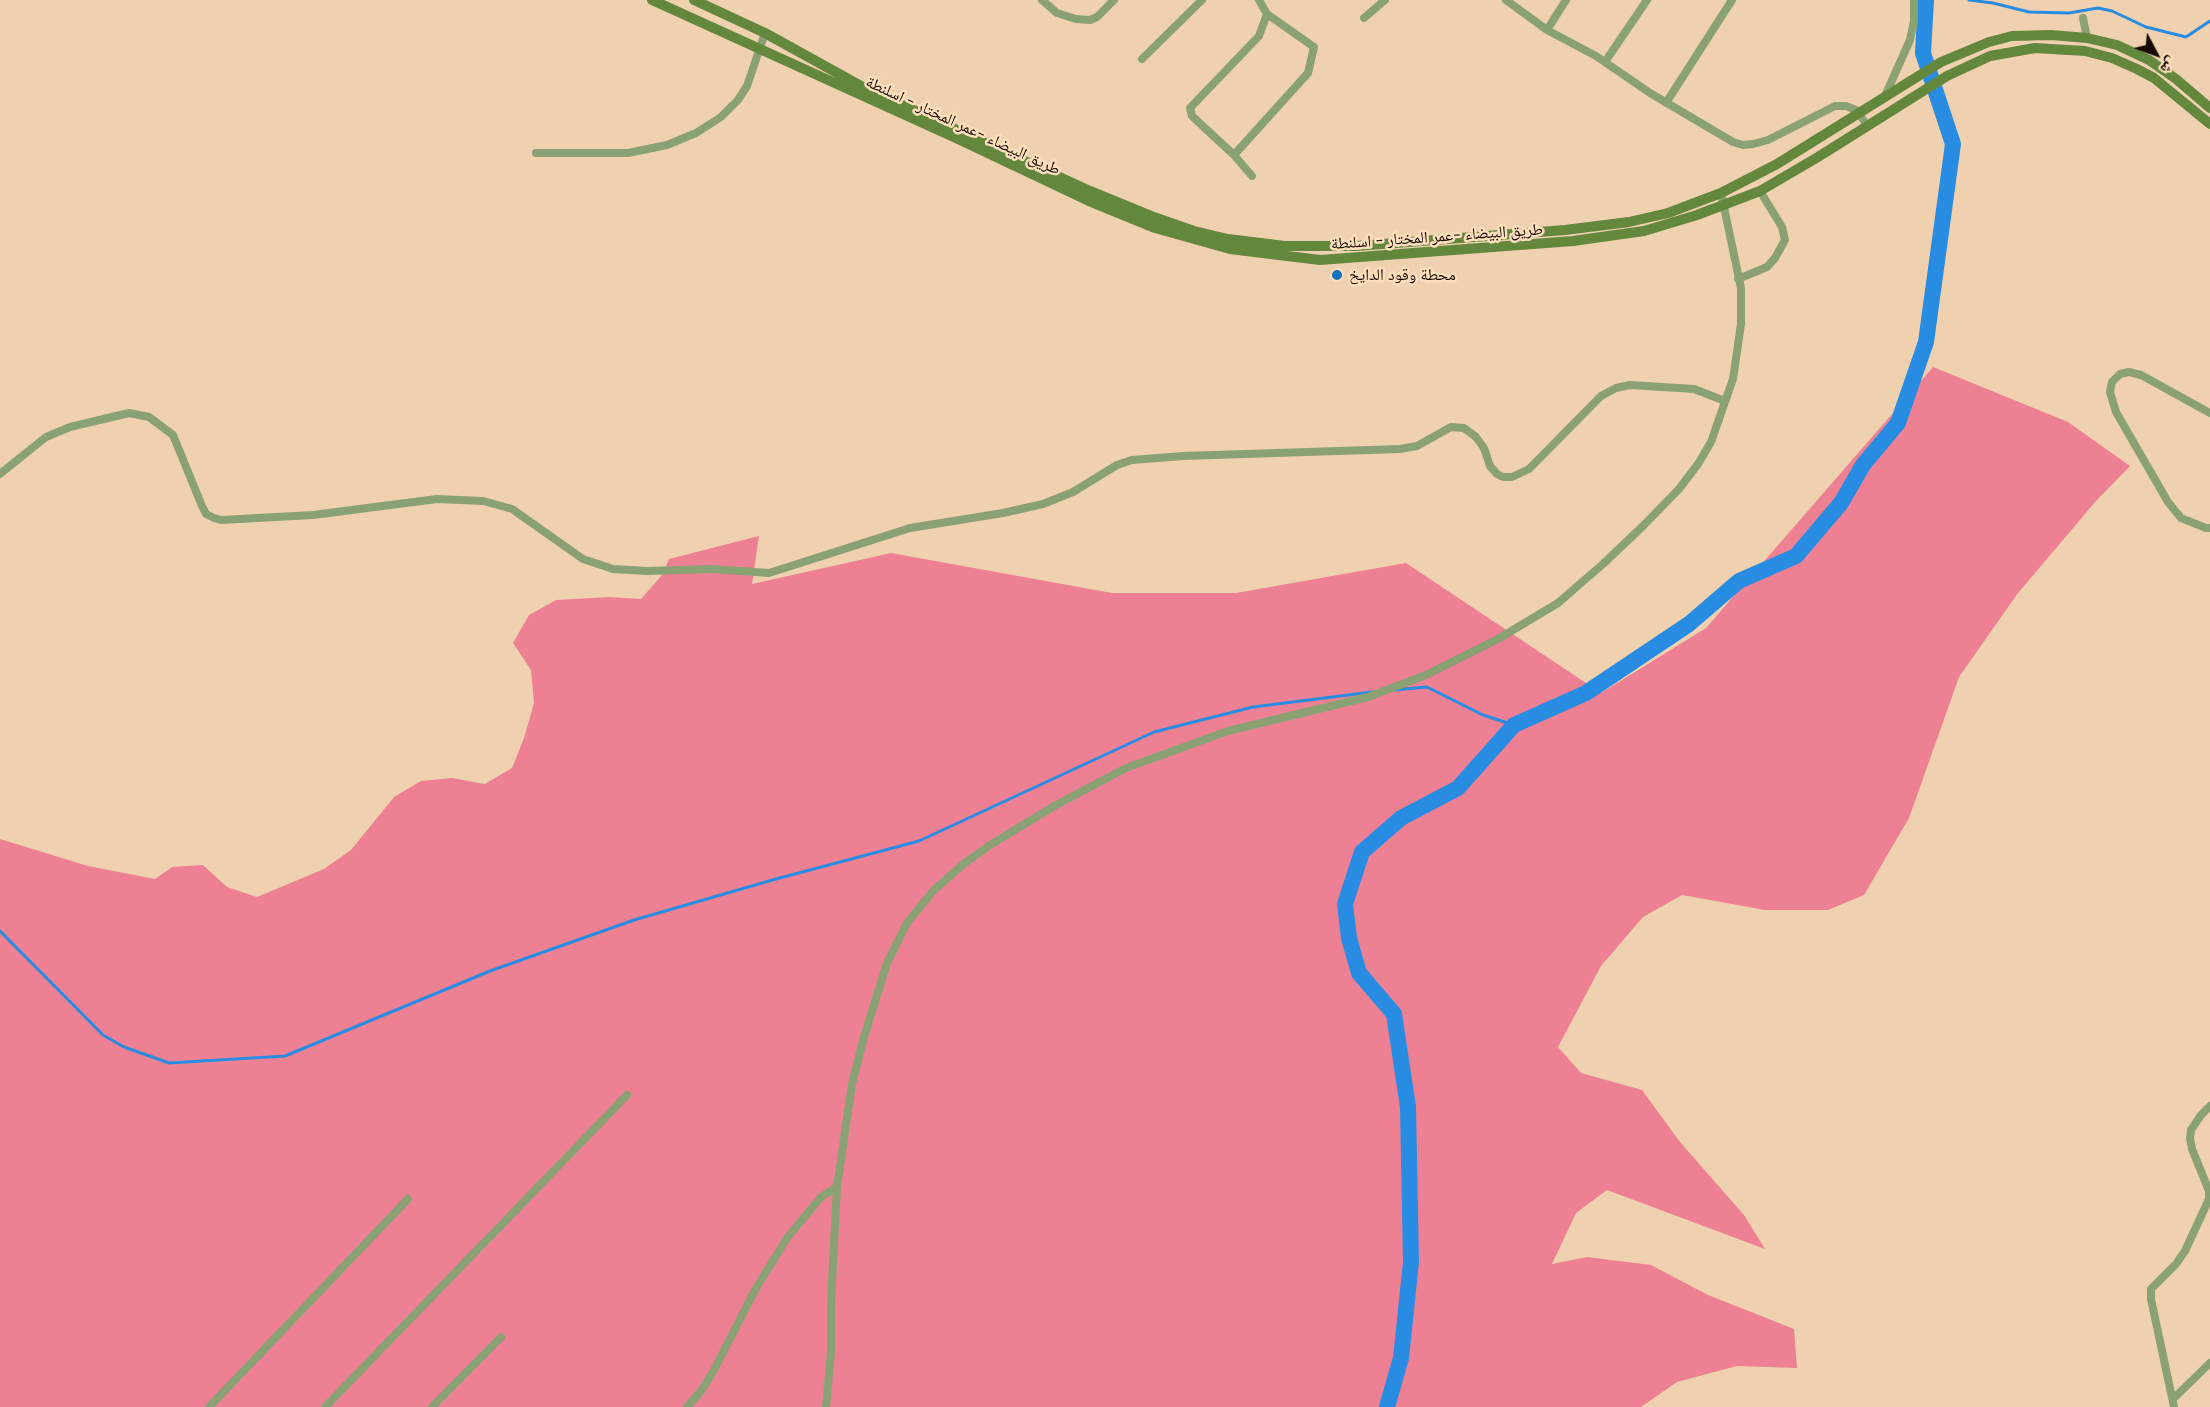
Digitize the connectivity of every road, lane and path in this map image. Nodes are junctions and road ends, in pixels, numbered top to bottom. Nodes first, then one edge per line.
1 (652, 0) edge
2 (694, 0) edge
3 (1042, 0) edge
4 (1114, 0) edge
5 (1202, 0) edge
6 (1260, 0) edge
7 (1385, 0) edge
8 (1506, 0) edge
9 (1566, 0) edge
10 (1647, 0) edge
11 (1732, 0) edge
12 (1914, 0) edge
13 (1267, 14) junction
14 (1364, 18) dead end
15 (2083, 18) dead end
16 (1547, 30) junction
17 (765, 33) junction
18 (2087, 38) junction
19 (759, 48) junction
20 (1142, 59) dead end
21 (1605, 62) junction
22 (1884, 98) junction
23 (1666, 103) junction
24 (2210, 108) edge
25 (1861, 114) junction
26 (2210, 124) edge
27 (1867, 125) junction
28 (536, 153) dead end
29 (1234, 155) junction
30 (1252, 176) dead end
31 (1760, 190) junction
32 (1721, 193) junction
33 (1724, 205) junction
34 (1738, 279) junction
35 (1725, 401) junction
36 (2210, 413) edge
37 (0, 474) edge
38 (2210, 528) edge
39 (627, 1095) dead end
40 (2210, 1106) edge
41 (837, 1188) junction
42 (408, 1199) dead end
43 (501, 1337) dead end
44 (2210, 1363) edge
45 (2173, 1403) edge
46 (209, 1407) edge
47 (325, 1407) edge
48 (432, 1407) edge
49 (687, 1407) edge
50 (826, 1407) edge

1 - 19 main road, طريق البيضاء -عمر المختار - اسلنطة
2 - 17 main road, طريق البيضاء -عمر المختار - اسلنطة
3 - 4 street
5 - 20 street
6 - 13 street
7 - 14 street
8 - 16 street
9 - 16 street
10 - 21 street
11 - 23 street
12 - 22 street
13 - 29 street
13 - 29 street
15 - 18 street
16 - 21 street
17 - 19 street
17 - 32 main road, طريق البيضاء -عمر المختار - اسلنطة
18 - 22 main road, طريق البيضاء -عمر المختار - اسلنطة
18 - 24 main road, طريق البيضاء -عمر المختار - اسلنطة
19 - 28 street
19 - 33 main road, طريق البيضاء -عمر المختار - اسلنطة
21 - 23 street
22 - 25 main road, طريق البيضاء -عمر المختار - اسلنطة
23 - 25 street
25 - 27 street
25 - 32 main road, طريق البيضاء -عمر المختار - اسلنطة
26 - 27 main road, طريق البيضاء -عمر المختار - اسلنطة
27 - 31 main road, طريق البيضاء -عمر المختار - اسلنطة
29 - 30 street
31 - 33 main road, طريق البيضاء -عمر المختار - اسلنطة
31 - 34 street
32 - 33 street
33 - 34 street
34 - 35 street
35 - 37 street
35 - 41 street
36 - 38 street
39 - 47 street
40 - 45 street
41 - 49 street
41 - 50 street
42 - 46 street
43 - 48 street
44 - 45 street

